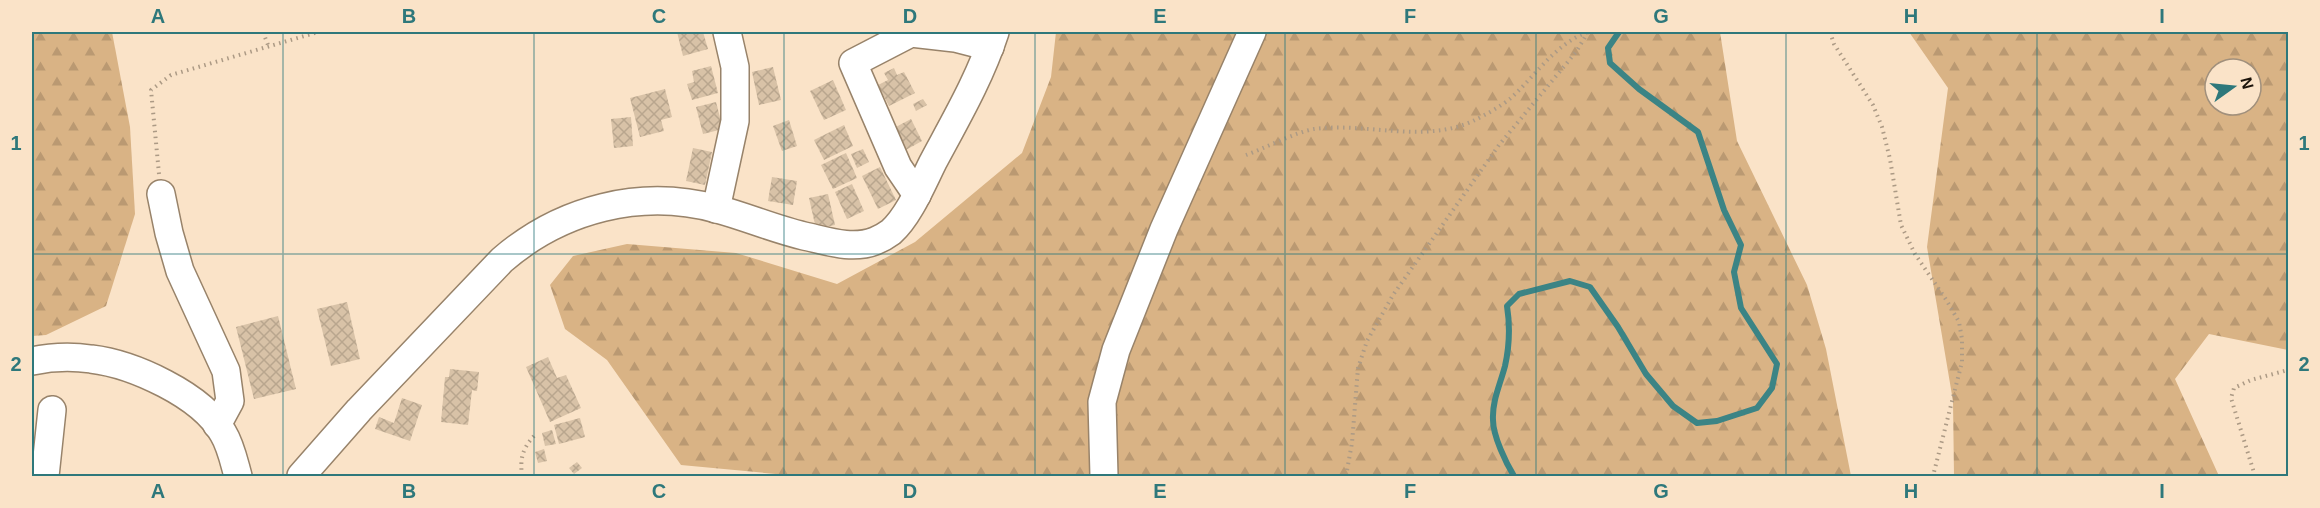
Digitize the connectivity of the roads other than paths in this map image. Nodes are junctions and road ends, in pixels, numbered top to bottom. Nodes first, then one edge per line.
1 (728, 32) edge
2 (1252, 32) edge
3 (992, 39) edge
4 (161, 194) road end
5 (917, 195) junction
6 (716, 209) junction
7 (32, 361) edge
8 (52, 410) dead end
9 (217, 425) junction
10 (45, 477) edge
11 (238, 477) edge
12 (301, 477) edge
13 (1104, 477) edge

1 - 6 street
2 - 13 street
3 - 5 street
3 - 5 street
4 - 9 street
5 - 6 street
6 - 12 street
7 - 9 street
8 - 10 street
9 - 11 street

